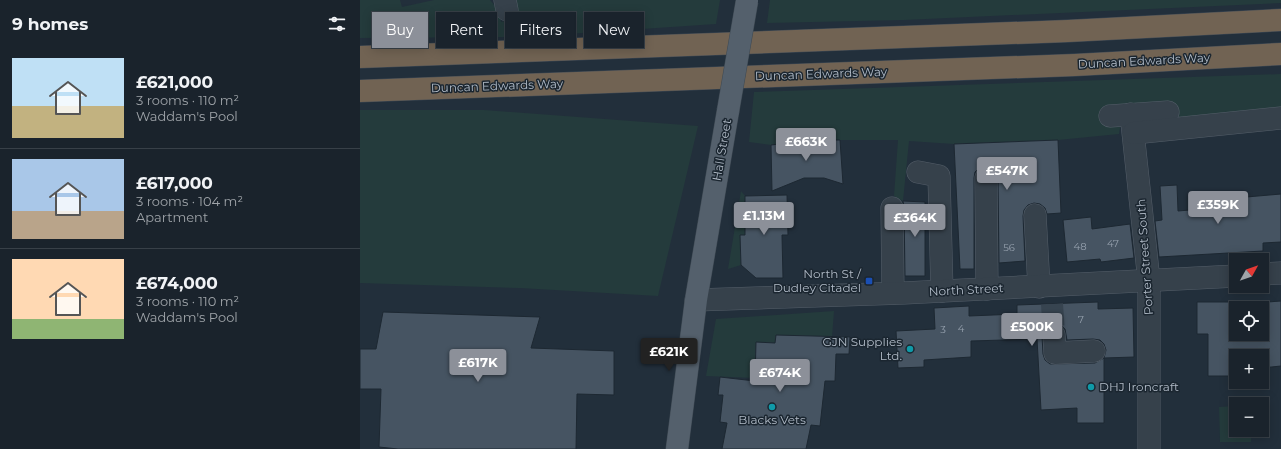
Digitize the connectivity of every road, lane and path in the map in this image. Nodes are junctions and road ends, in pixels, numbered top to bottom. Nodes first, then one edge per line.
1 (747, 0) edge
2 (1281, 20) edge
3 (1281, 54) edge
4 (360, 57) edge
5 (360, 91) edge
6 (1168, 112) dead end
7 (1281, 118) edge
8 (1125, 121) junction
9 (918, 172) dead end
10 (986, 178) dead end
11 (892, 208) dead end
12 (1035, 215) dead end
13 (1281, 273) edge
14 (1269, 274) edge
15 (1229, 276) edge
16 (1149, 281) junction
17 (987, 289) junction
18 (942, 292) junction
19 (1047, 292) junction
20 (893, 293) junction
21 (696, 300) junction
22 (1054, 334) tunnel mouth
23 (1094, 351) dead end
24 (677, 449) edge
25 (1150, 449) edge

1 - 21 main road, Hall Street, bridge
2 - 4 highway
3 - 5 highway, Duncan Edwards Way
6 - 8 street
7 - 8 street
8 - 16 street, Porter Street South
9 - 18 street
10 - 17 street
11 - 20 street
12 - 19 street
13 - 14 street
15 - 16 street, North Street
16 - 19 street, North Street
16 - 25 street, Porter Street South
17 - 18 street, North Street
17 - 19 street, North Street
18 - 20 street, North Street
20 - 21 street, North Street
21 - 24 main road, Hall Street
22 - 23 street

